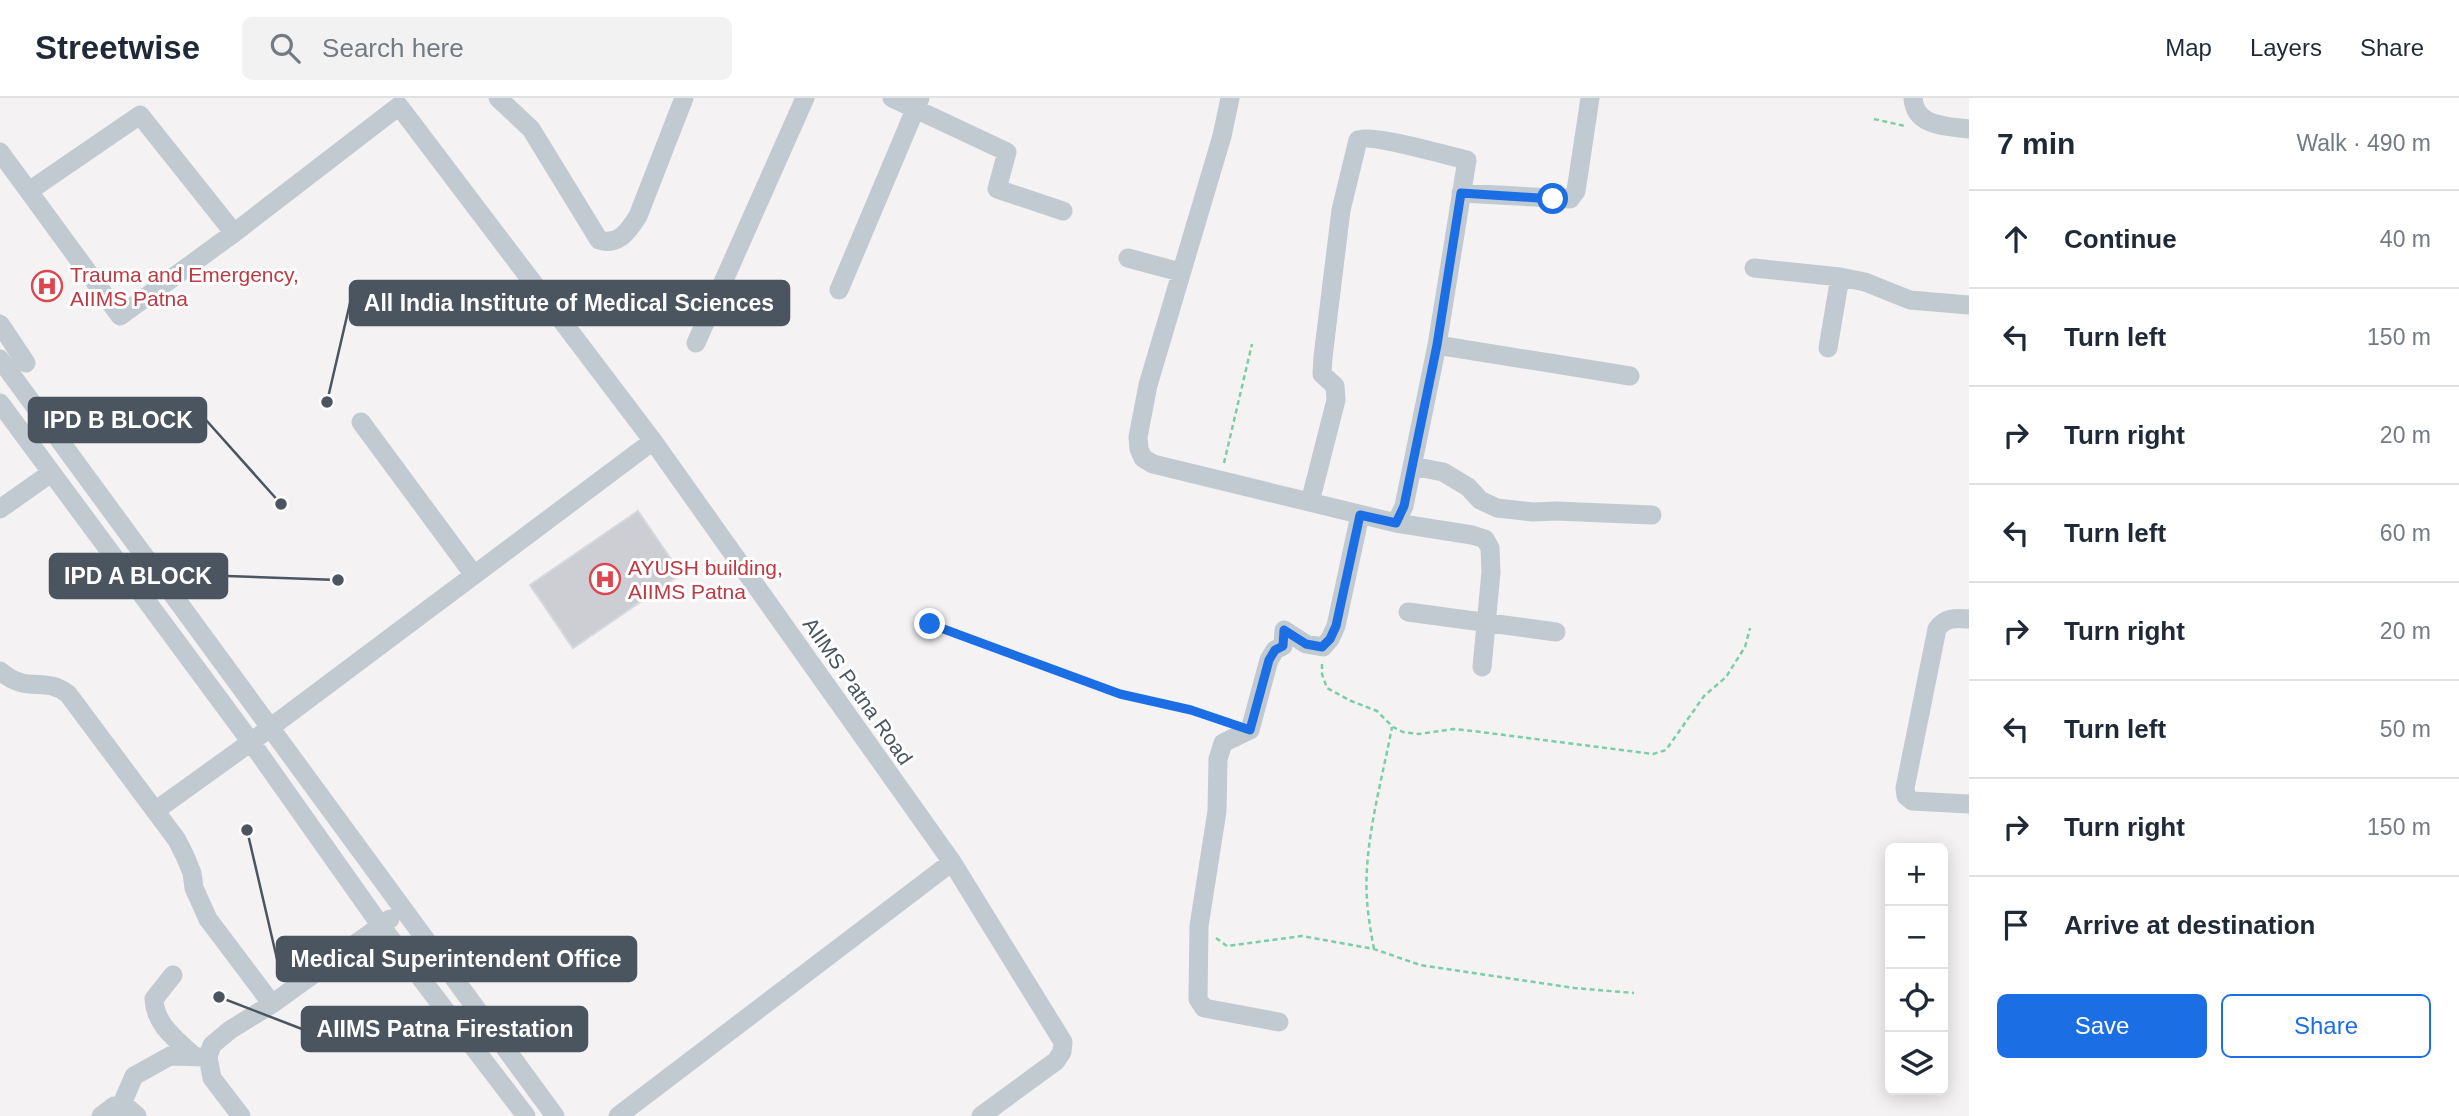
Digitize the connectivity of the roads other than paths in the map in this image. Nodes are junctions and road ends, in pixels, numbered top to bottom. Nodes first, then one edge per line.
1 (498, 98) edge
2 (684, 98) edge
3 (806, 98) edge
4 (892, 98) edge
5 (1230, 98) edge
6 (1590, 98) edge
7 (1913, 98) edge
8 (395, 102) edge
9 (918, 103) edge
10 (134, 106) edge
11 (1969, 130) edge
12 (0, 152) edge
13 (29, 191) junction
14 (1461, 193) junction
15 (1063, 211) dead end
16 (234, 233) junction
17 (1128, 258) dead end
18 (1754, 268) dead end
19 (1180, 272) junction
20 (1840, 276) junction
21 (839, 290) dead end
22 (1969, 305) edge
23 (0, 324) edge
24 (696, 343) dead end
25 (1437, 345) junction
26 (1828, 348) dead end
27 (0, 359) edge
28 (26, 363) dead end
29 (1630, 376) dead end
30 (0, 403) edge
31 (361, 422) dead end
32 (653, 441) junction
33 (1412, 466) junction
34 (51, 473) junction
35 (1310, 502) junction
36 (0, 509) edge
37 (1360, 515) junction
38 (1652, 515) dead end
39 (1396, 523) junction
40 (146, 556) junction
41 (126, 573) junction
42 (474, 575) junction
43 (1408, 612) dead end
44 (1969, 620) edge
45 (1486, 621) junction
46 (1556, 632) dead end
47 (1482, 667) dead end
48 (0, 671) edge
49 (270, 728) junction
50 (251, 741) junction
51 (1969, 804) edge
52 (155, 811) junction
53 (952, 862) junction
54 (402, 910) junction
55 (381, 926) junction
56 (173, 975) dead end
57 (272, 1004) junction
58 (1279, 1022) dead end
59 (202, 1057) junction
60 (129, 1111) edge
61 (101, 1116) edge
62 (241, 1116) edge
63 (526, 1116) edge
64 (555, 1116) edge
65 (618, 1116) edge
66 (981, 1116) edge

1 - 2 street
3 - 24 street
4 - 9 street
5 - 19 street
6 - 14 street
7 - 11 street
8 - 16 street
8 - 32 street, AIIMS Patna Road
9 - 15 street
9 - 21 street
10 - 13 street
10 - 16 street
12 - 13 street
13 - 16 street
14 - 25 street
14 - 35 street
17 - 19 street
18 - 20 street
19 - 35 street
20 - 22 street
20 - 26 street
23 - 28 street
25 - 29 street
25 - 33 street
27 - 40 street
30 - 34 street
31 - 42 street
32 - 42 street
32 - 53 street, AIIMS Patna Road
33 - 38 street
33 - 39 street
34 - 36 street
34 - 41 street
35 - 37 street
37 - 39 street
37 - 58 street
39 - 45 street
40 - 41 street
40 - 49 street
41 - 50 street
42 - 49 street
43 - 45 street
44 - 51 street
45 - 46 street
45 - 47 street
48 - 52 street
49 - 50 street
49 - 54 street
50 - 52 street
50 - 55 street
52 - 57 street
53 - 65 street
53 - 66 street, AIIMS Patna Road
54 - 55 street
54 - 64 street
55 - 57 street
55 - 63 street
56 - 59 street
57 - 59 street
59 - 60 street
59 - 62 street
60 - 61 street

